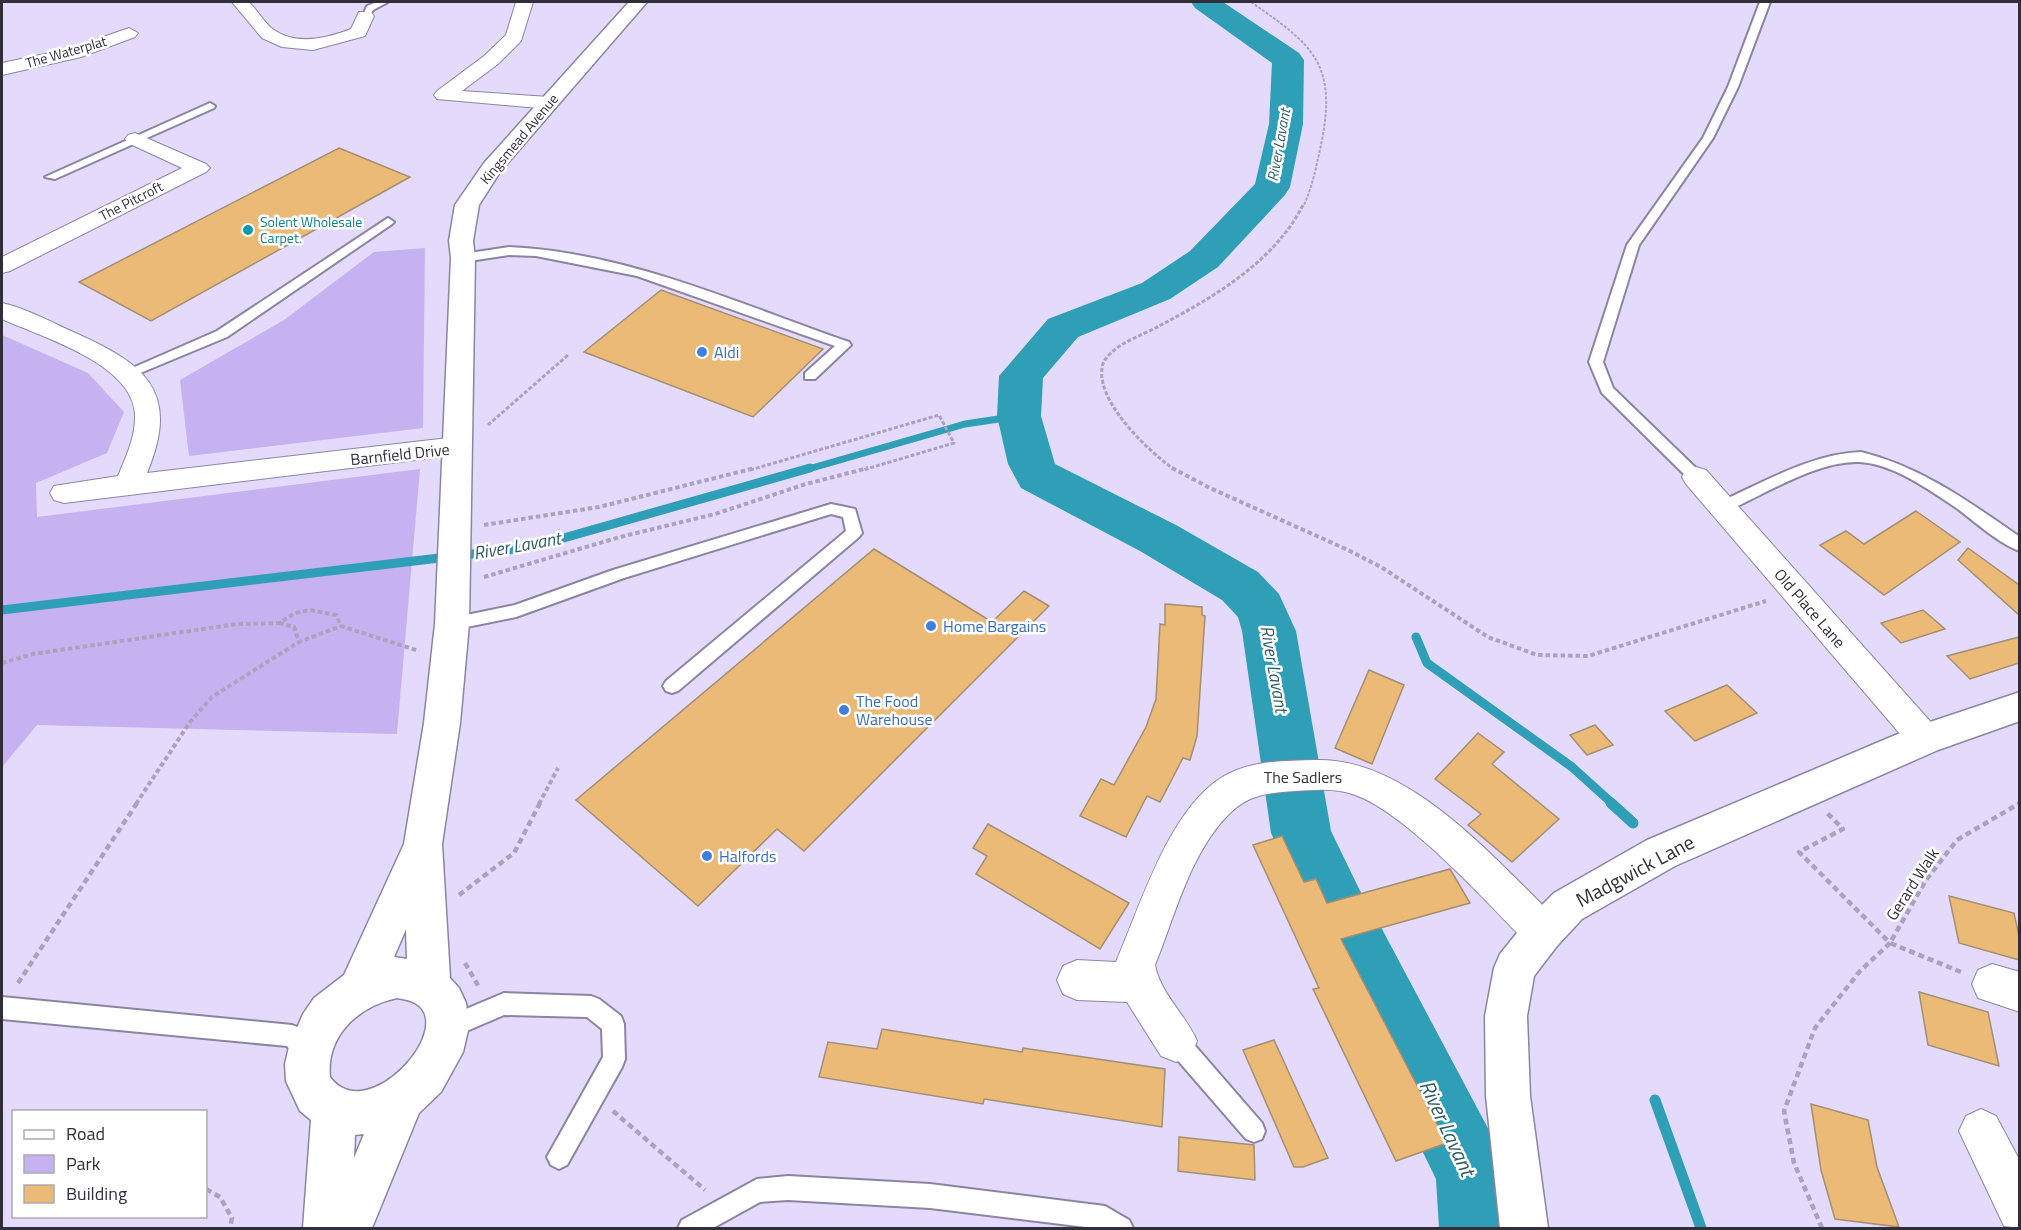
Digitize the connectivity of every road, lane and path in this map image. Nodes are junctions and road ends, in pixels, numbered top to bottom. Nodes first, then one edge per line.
1 (240, 2) edge
2 (383, 2) edge
3 (524, 2) edge
4 (638, 2) edge
5 (1251, 2) edge
6 (1765, 2) edge
7 (365, 16) joint
8 (129, 33) dead end
9 (2, 69) edge
10 (549, 103) junction
11 (210, 106) dead end
12 (135, 140) junction
13 (51, 177) dead end
14 (388, 222) dead end
15 (463, 258) junction
16 (2, 266) edge
17 (2, 310) edge
18 (568, 355) dead end
19 (128, 373) junction
20 (810, 376) dead end
21 (457, 448) junction
22 (1696, 477) joint
23 (128, 485) junction
24 (64, 493) dead end
25 (1722, 507) junction
26 (457, 522) junction
27 (2019, 545) edge
28 (454, 586) junction
29 (1796, 592) junction
30 (279, 623) junction
31 (452, 624) junction
32 (341, 626) junction
33 (299, 642) junction
34 (423, 652) dead end
35 (2, 663) edge
36 (672, 686) dead end
37 (2019, 706) edge
38 (1925, 739) junction
39 (558, 768) dead end
40 (1802, 790) junction
41 (2019, 803) edge
42 (423, 844) junction
43 (450, 901) dead end
44 (1543, 932) junction
45 (1890, 944) junction
46 (1077, 980) dead end
47 (1138, 983) junction
48 (429, 984) junction
49 (360, 988) junction
50 (2006, 988) edge
51 (2, 1008) edge
52 (448, 1028) junction
53 (1176, 1041) joint
54 (308, 1054) junction
55 (594, 1095) junction
56 (403, 1097) junction
57 (334, 1110) junction
58 (1254, 1131) dead end
59 (1981, 1131) dead end
60 (559, 1157) dead end
61 (207, 1190) edge
62 (725, 1207) junction
63 (2019, 1210) edge
64 (230, 1228) edge
65 (327, 1228) edge
66 (348, 1228) edge
67 (690, 1228) edge
68 (1121, 1228) edge
69 (1524, 1228) edge
70 (1822, 1228) edge

1 - 7 street
2 - 7 lane
3 - 10 street
4 - 10 street, Kingsmead Avenue
5 - 29 path
6 - 22 lane
8 - 9 street, The Waterplat
10 - 15 street, Kingsmead Avenue
11 - 12 lane
12 - 13 lane
12 - 16 street, The Pitcroft
14 - 19 lane
15 - 20 lane
15 - 21 street, Kingsmead Avenue
17 - 19 street
18 - 21 path
19 - 23 street
21 - 23 street, Barnfield Drive
21 - 26 street, Barnfield Drive
22 - 25 street, Old Place Lane
23 - 24 street, Barnfield Drive
25 - 27 lane
25 - 29 street, Old Place Lane
26 - 28 street, Barnfield Drive
26 - 28 path
28 - 31 street, Barnfield Drive
29 - 38 street, Old Place Lane
30 - 32 path
30 - 33 path
30 - 35 path
31 - 36 lane
31 - 42 street, Barnfield Drive
32 - 33 path
32 - 34 path
33 - 51 path
37 - 38 street, Madgwick Lane
38 - 40 street, Madgwick Lane
39 - 43 path
40 - 44 street, Madgwick Lane
40 - 45 path
41 - 45 path, Gerard Walk
42 - 48 street, Barnfield Drive
42 - 49 street, Barnfield Drive
44 - 47 street, The Sadlers
44 - 69 street, Madgwick Lane
45 - 50 path, Gerard Walk
45 - 70 path, Gerard Walk
46 - 47 street
47 - 53 street
48 - 49 street, Barnfield Drive
48 - 52 street
49 - 54 street, Barnfield Drive
51 - 54 lane
52 - 55 lane
52 - 56 street
53 - 58 lane
54 - 57 street, Barnfield Drive
55 - 60 lane
55 - 62 path
56 - 57 street
56 - 66 street
57 - 65 street
59 - 63 street
61 - 64 path
62 - 67 lane
62 - 68 lane

